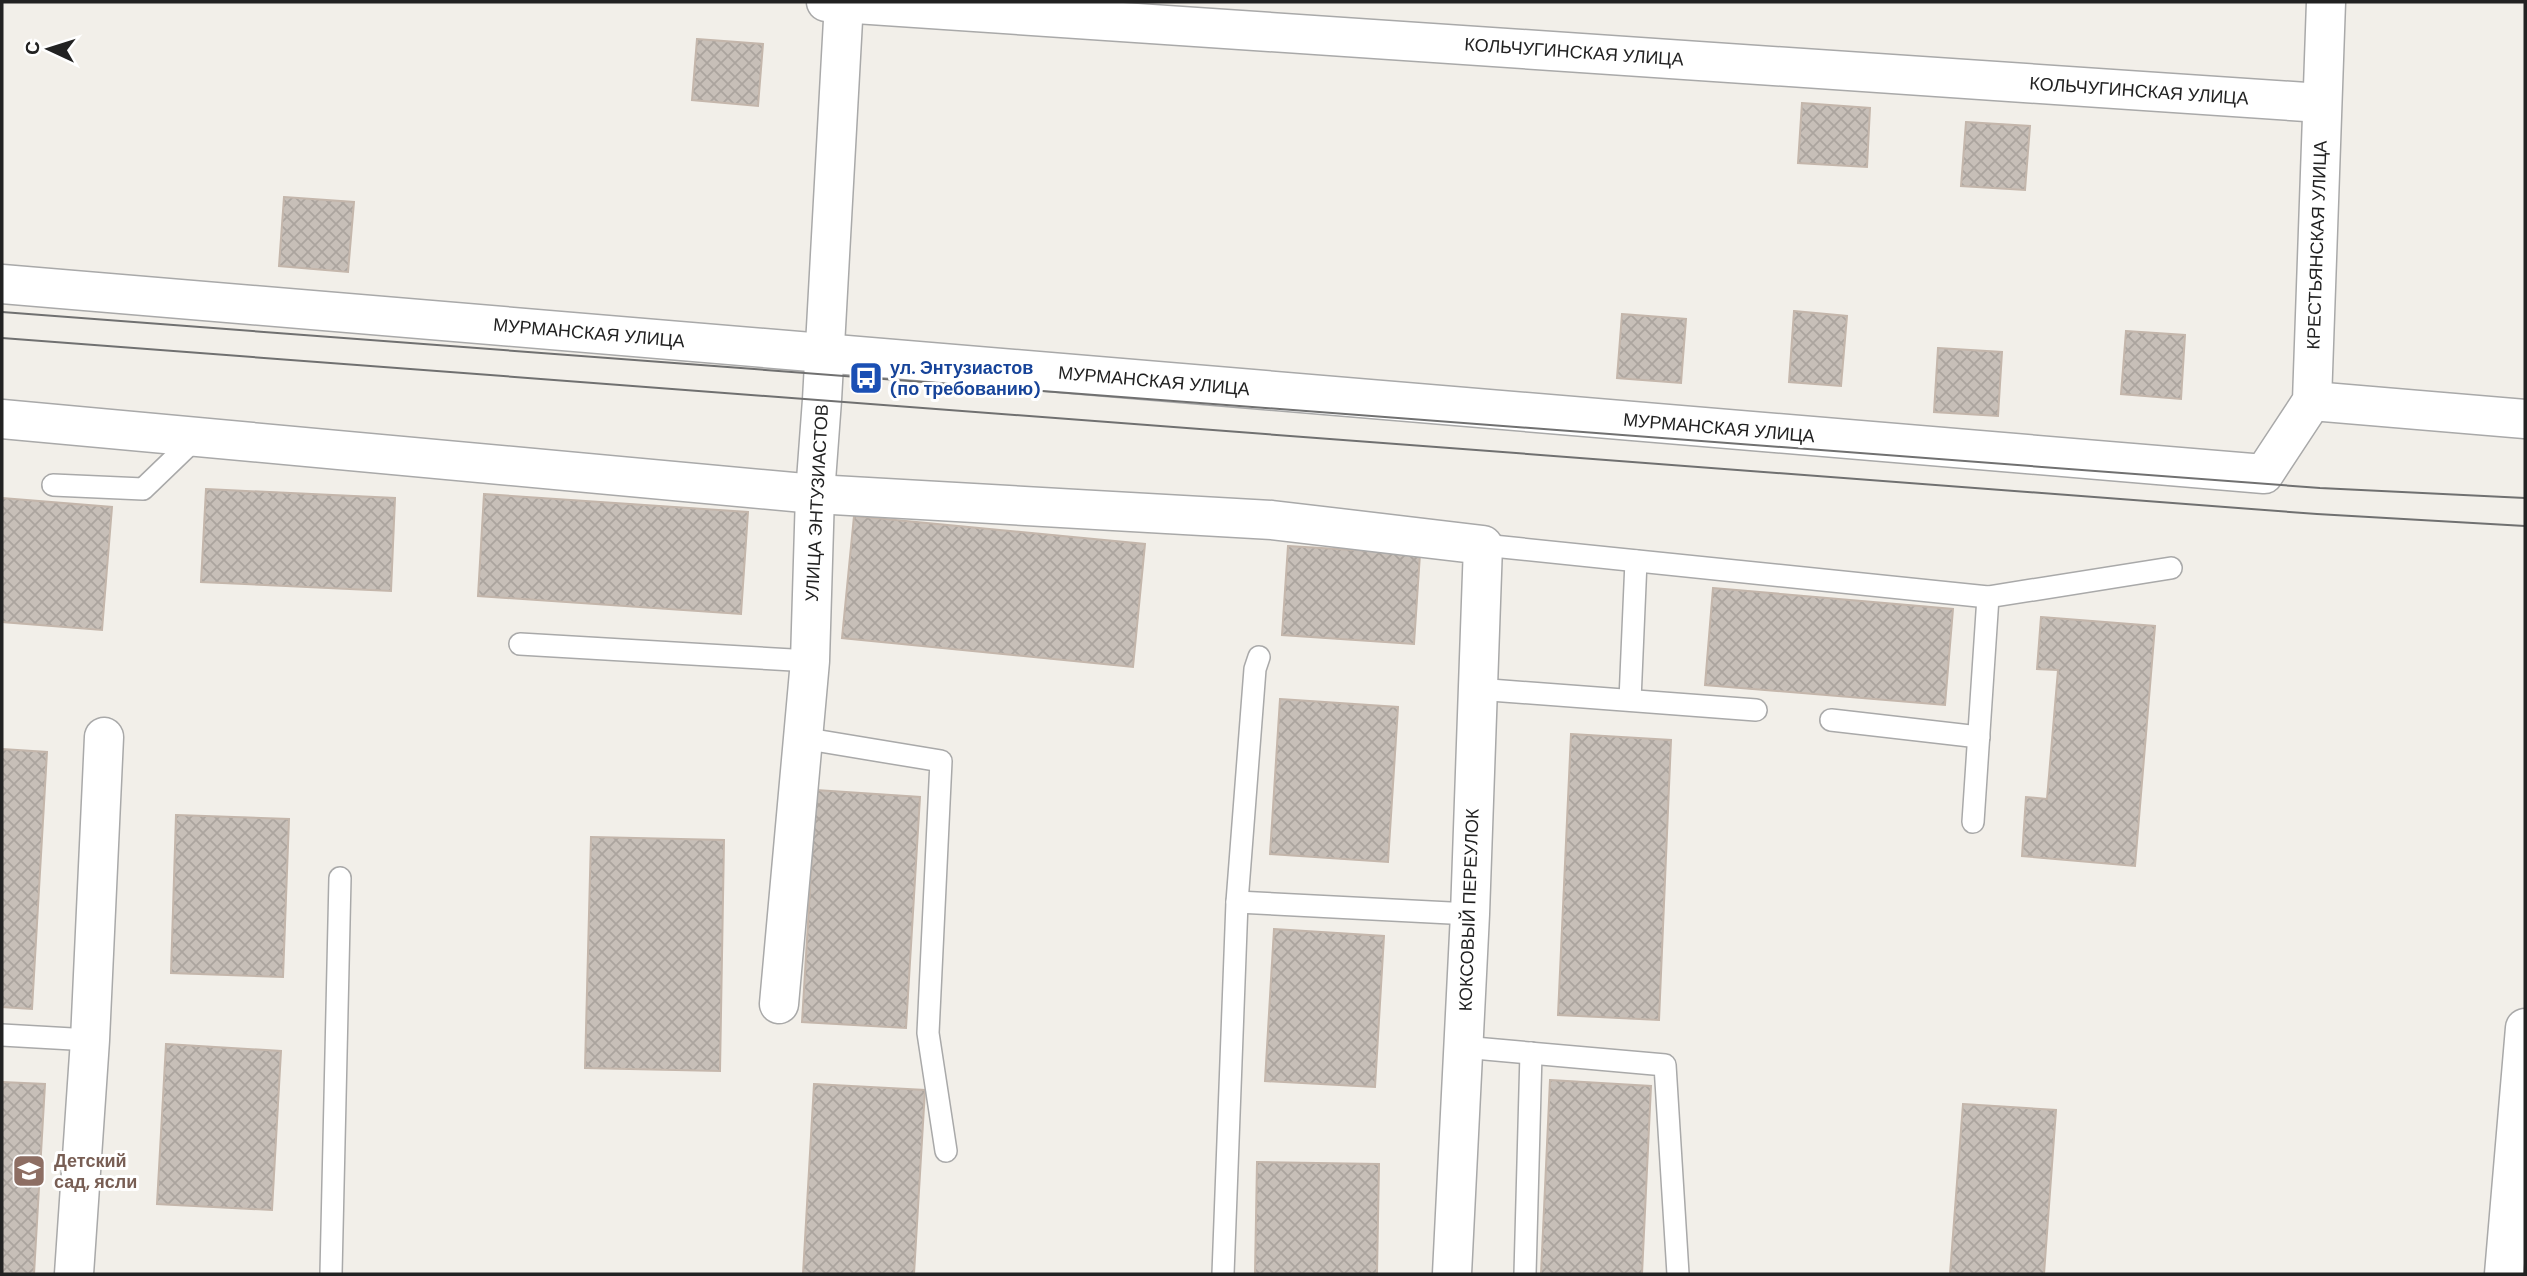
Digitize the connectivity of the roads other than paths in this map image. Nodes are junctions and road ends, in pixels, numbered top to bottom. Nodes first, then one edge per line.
1 (838, 2) edge
2 (2326, 2) edge
3 (2321, 103) junction
4 (2, 284) edge
5 (824, 353) junction
6 (2312, 401) junction
7 (2, 419) edge
8 (2525, 419) edge
9 (197, 437) junction
10 (53, 485) dead end
11 (815, 494) junction
12 (1483, 545) junction
13 (1636, 561) junction
14 (2171, 568) dead end
15 (1988, 597) junction
16 (520, 644) dead end
17 (1259, 657) dead end
18 (810, 661) junction
19 (1477, 689) junction
20 (1630, 701) junction
21 (1756, 710) dead end
22 (1831, 720) dead end
23 (104, 737) dead end
24 (1979, 737) junction
25 (802, 738) junction
26 (1973, 822) dead end
27 (340, 878) dead end
28 (1237, 902) junction
29 (1470, 914) junction
30 (779, 1004) dead end
31 (2525, 1028) edge
32 (2, 1035) edge
33 (90, 1040) junction
34 (1463, 1047) junction
35 (1531, 1053) junction
36 (946, 1151) dead end
37 (74, 1274) edge
38 (331, 1274) edge
39 (1223, 1274) edge
40 (1452, 1274) edge
41 (1525, 1274) edge
42 (1678, 1274) edge
43 (2504, 1274) edge

1 - 3 street, КОЛЬЧУГИНСКАЯ УЛИЦА
1 - 5 street, УЛИЦА ЭНТУЗИАСТОВ
2 - 3 street, КРЕСТЬЯНСКАЯ УЛИЦА
3 - 6 street, КРЕСТЬЯНСКАЯ УЛИЦА
4 - 5 street, МУРМАНСКАЯ УЛИЦА
5 - 6 street, МУРМАНСКАЯ УЛИЦА
5 - 11 street, УЛИЦА ЭНТУЗИАСТОВ
6 - 8 street
7 - 9 street
9 - 10 lane
9 - 11 street
11 - 12 street
11 - 18 street, УЛИЦА ЭНТУЗИАСТОВ
12 - 13 lane
12 - 19 street, КОКСОВЫЙ ПЕРЕУЛОК
13 - 15 lane
13 - 20 lane
14 - 15 lane
15 - 24 lane
16 - 18 lane
17 - 28 lane
18 - 25 street, УЛИЦА ЭНТУЗИАСТОВ
19 - 20 lane
19 - 29 street, КОКСОВЫЙ ПЕРЕУЛОК
20 - 21 lane
22 - 24 lane
23 - 33 street
24 - 26 lane
25 - 30 street, УЛИЦА ЭНТУЗИАСТОВ
25 - 36 lane
27 - 38 lane
28 - 29 lane
28 - 39 lane
29 - 34 street, КОКСОВЫЙ ПЕРЕУЛОК
31 - 43 street
32 - 33 lane
33 - 37 street
34 - 35 lane
34 - 40 street, КОКСОВЫЙ ПЕРЕУЛОК
35 - 41 lane
35 - 42 lane

